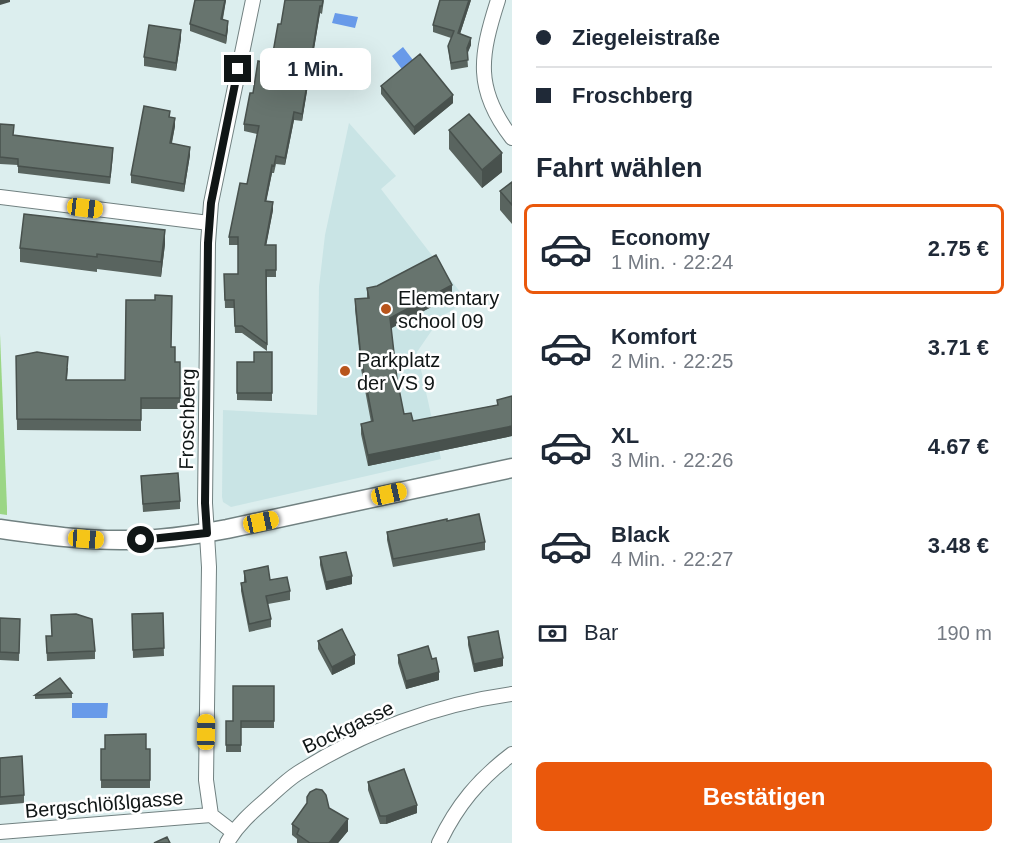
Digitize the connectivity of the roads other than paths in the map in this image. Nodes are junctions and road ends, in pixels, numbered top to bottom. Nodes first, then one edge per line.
1 (253, 0) edge
2 (498, 0) edge
3 (512, 138) edge
4 (0, 197) edge
5 (209, 223) junction
6 (512, 468) edge
7 (0, 529) edge
8 (207, 533) junction
9 (512, 694) edge
10 (512, 754) edge
11 (211, 815) junction
12 (0, 832) edge
13 (230, 838) edge
14 (440, 843) edge

1 - 5 street, Froschberg
2 - 3 street
4 - 5 street
5 - 8 street, Froschberg
6 - 8 street
7 - 8 street
8 - 11 street, Froschberg
9 - 13 street, Bockgasse
10 - 14 street
11 - 12 street, Bergschlößlgasse
11 - 13 street

